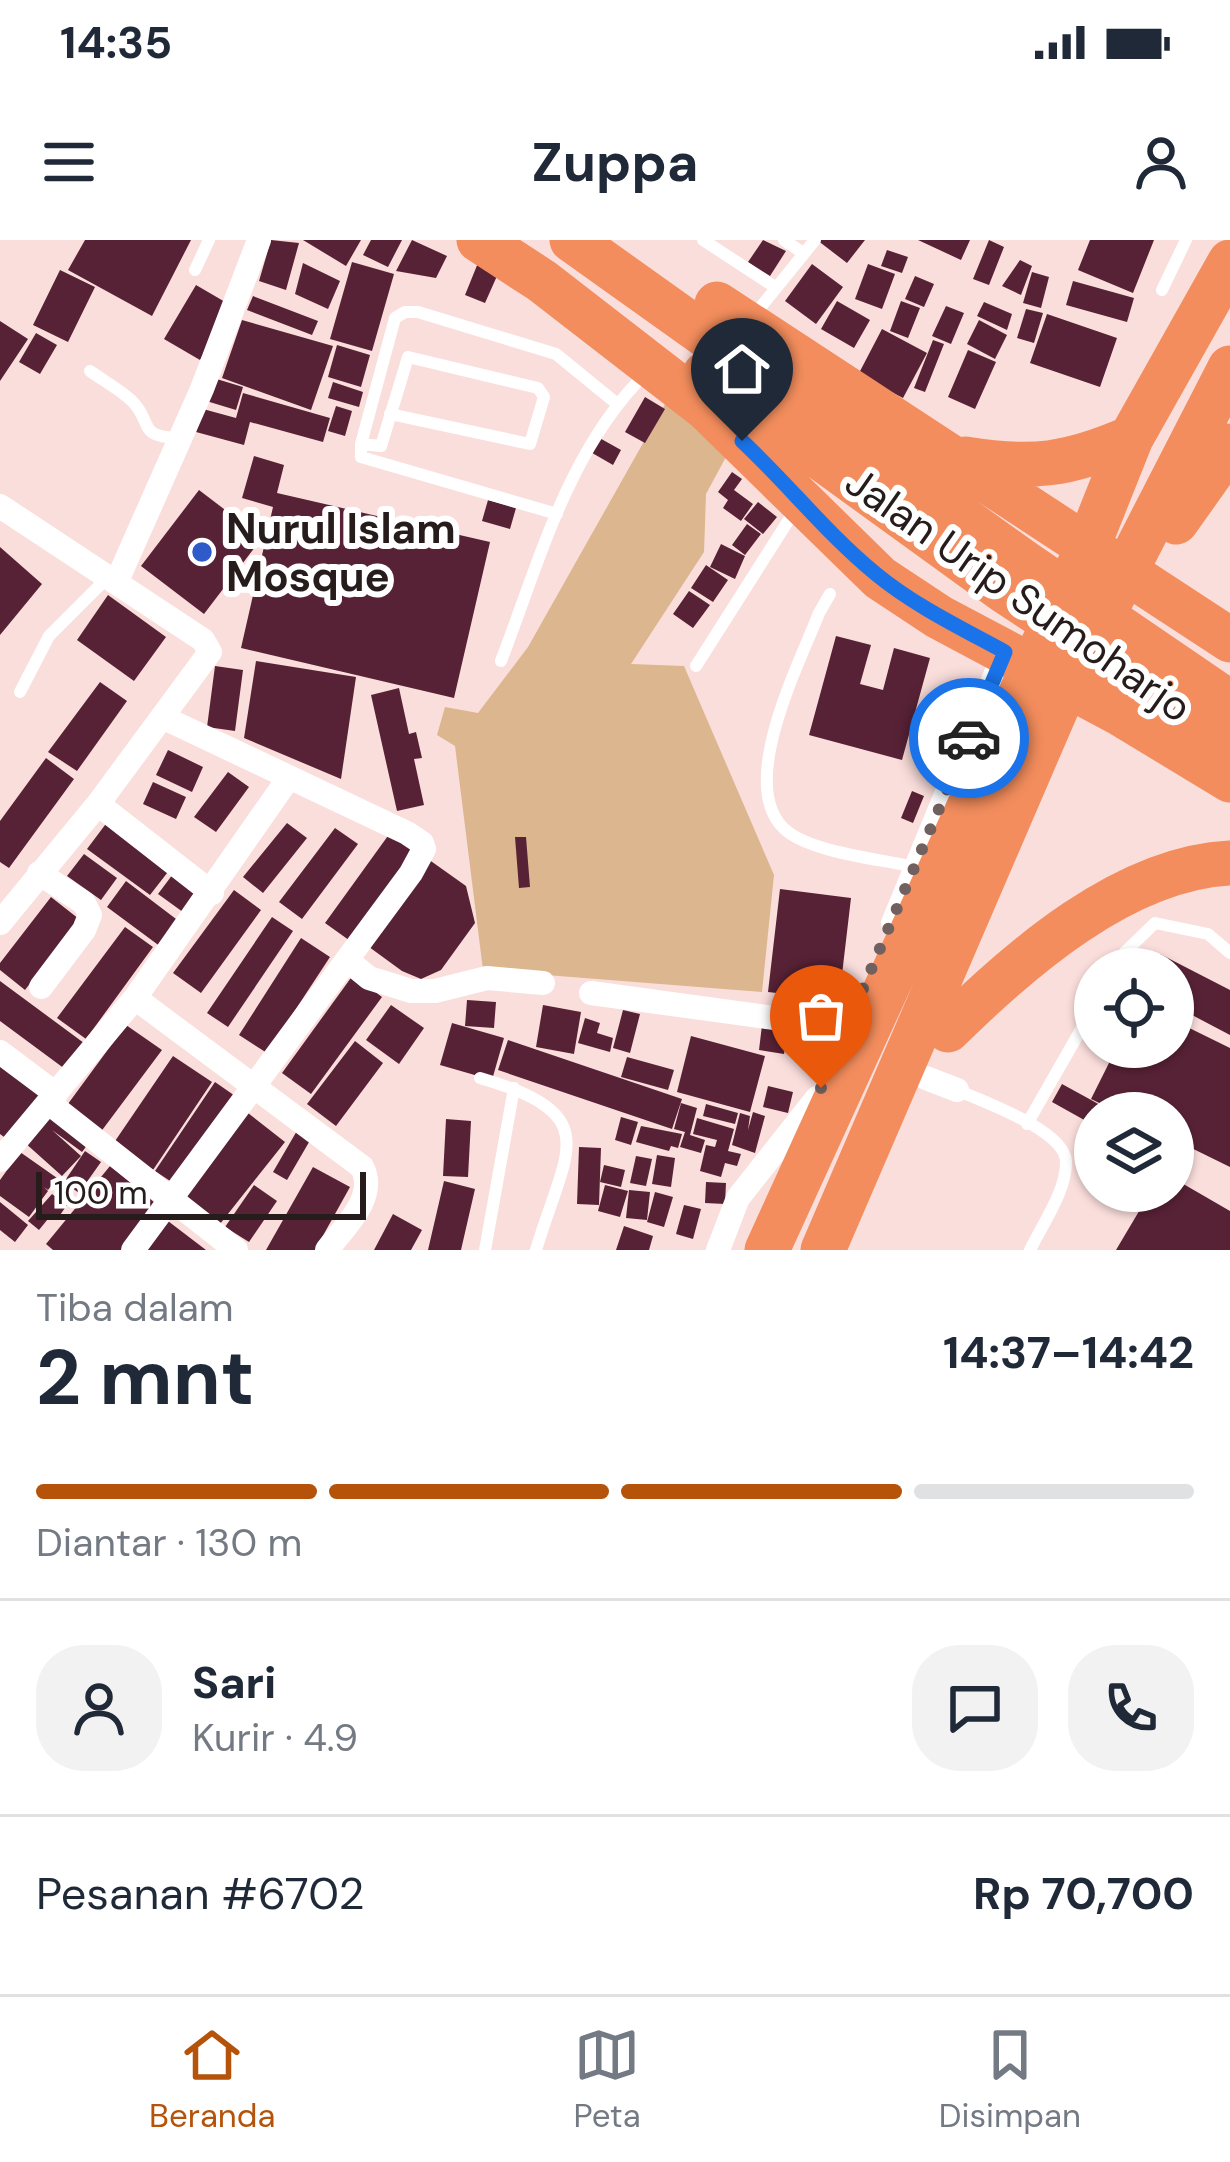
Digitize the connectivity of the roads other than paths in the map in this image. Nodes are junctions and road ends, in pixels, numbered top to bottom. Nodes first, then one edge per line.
1 (209, 240) edge
2 (260, 240) edge
3 (479, 240) edge
4 (514, 240) edge
5 (572, 240) edge
6 (626, 240) edge
7 (703, 240) edge
8 (784, 240) edge
9 (814, 240) edge
10 (1186, 240) edge
11 (803, 253) junction
12 (1230, 262) edge
13 (194, 270) dead end
14 (775, 287) junction
15 (1162, 290) dead end
16 (1230, 305) edge
17 (747, 325) junction
18 (653, 366) junction
19 (1230, 368) edge
20 (91, 371) dead end
21 (616, 403) junction
22 (390, 414) junction
23 (178, 438) junction
24 (1131, 438) junction
25 (361, 444) junction
26 (1230, 446) edge
27 (956, 458) junction
28 (801, 501) junction
29 (0, 506) edge
30 (557, 514) junction
31 (1087, 531) junction
32 (880, 578) junction
33 (111, 580) junction
34 (1143, 583) junction
35 (830, 594) dead end
36 (1230, 640) edge
37 (1013, 660) junction
38 (501, 662) dead end
39 (1230, 664) edge
40 (697, 667) dead end
41 (20, 692) dead end
42 (1091, 698) junction
43 (1230, 703) edge
44 (162, 717) junction
45 (1219, 759) edge
46 (288, 778) junction
47 (98, 804) junction
48 (1230, 863) edge
49 (914, 867) junction
50 (39, 873) junction
51 (212, 892) junction
52 (5, 907) edge
53 (1129, 948) edge
54 (1230, 953) edge
55 (346, 960) junction
56 (543, 983) dead end
57 (41, 987) dead end
58 (591, 993) dead end
59 (135, 998) junction
60 (847, 1028) junction
61 (947, 1030) junction
62 (1074, 1042) edge
63 (0, 1052) edge
64 (480, 1078) dead end
65 (941, 1084) junction
66 (252, 1086) junction
67 (514, 1088) junction
68 (53, 1098) junction
69 (1027, 1124) junction
70 (0, 1160) edge
71 (172, 1199) junction
72 (133, 1250) edge
73 (236, 1250) edge
74 (327, 1250) edge
75 (485, 1250) edge
76 (536, 1250) edge
77 (718, 1250) edge
78 (766, 1250) edge
79 (791, 1250) edge
80 (823, 1250) edge
81 (855, 1250) edge
82 (1030, 1250) edge

1 - 13 lane
2 - 23 street
3 - 18 highway
4 - 45 highway, Jalan Urip Sumoharjo
5 - 43 highway, Jalan Urip Sumoharjo
6 - 17 highway
7 - 14 lane
8 - 11 lane
9 - 11 lane
10 - 15 lane
11 - 14 lane
12 - 24 highway
14 - 17 lane
16 - 79 highway
17 - 27 highway
18 - 21 lane
18 - 28 highway
19 - 80 highway
20 - 23 lane
21 - 25 lane
21 - 30 lane
22 - 22 lane
22 - 25 lane
23 - 33 street
24 - 27 highway
24 - 31 highway
25 - 30 lane
26 - 34 highway
27 - 31 highway
27 - 32 highway
28 - 32 highway
28 - 40 lane
29 - 33 street
30 - 38 lane
31 - 34 highway
31 - 37 highway
32 - 37 highway
33 - 41 lane
33 - 44 street
34 - 36 highway
34 - 42 highway
35 - 49 lane
37 - 42 highway
37 - 49 street
37 - 78 highway
39 - 45 highway
42 - 45 highway
42 - 61 highway
44 - 46 street
44 - 47 street
46 - 51 street
46 - 55 street
47 - 50 street
47 - 51 street
48 - 61 highway
49 - 60 street
50 - 52 street
50 - 57 street
51 - 59 street
53 - 54 lane
55 - 56 street
55 - 66 street
58 - 60 street
59 - 66 street
59 - 68 street
60 - 77 street
61 - 65 highway
62 - 69 lane
63 - 68 street
64 - 67 lane
65 - 69 lane
65 - 81 highway
66 - 71 street
66 - 74 street
67 - 75 lane
67 - 76 lane
68 - 70 street
68 - 71 street
69 - 82 lane
71 - 72 street
71 - 73 street

